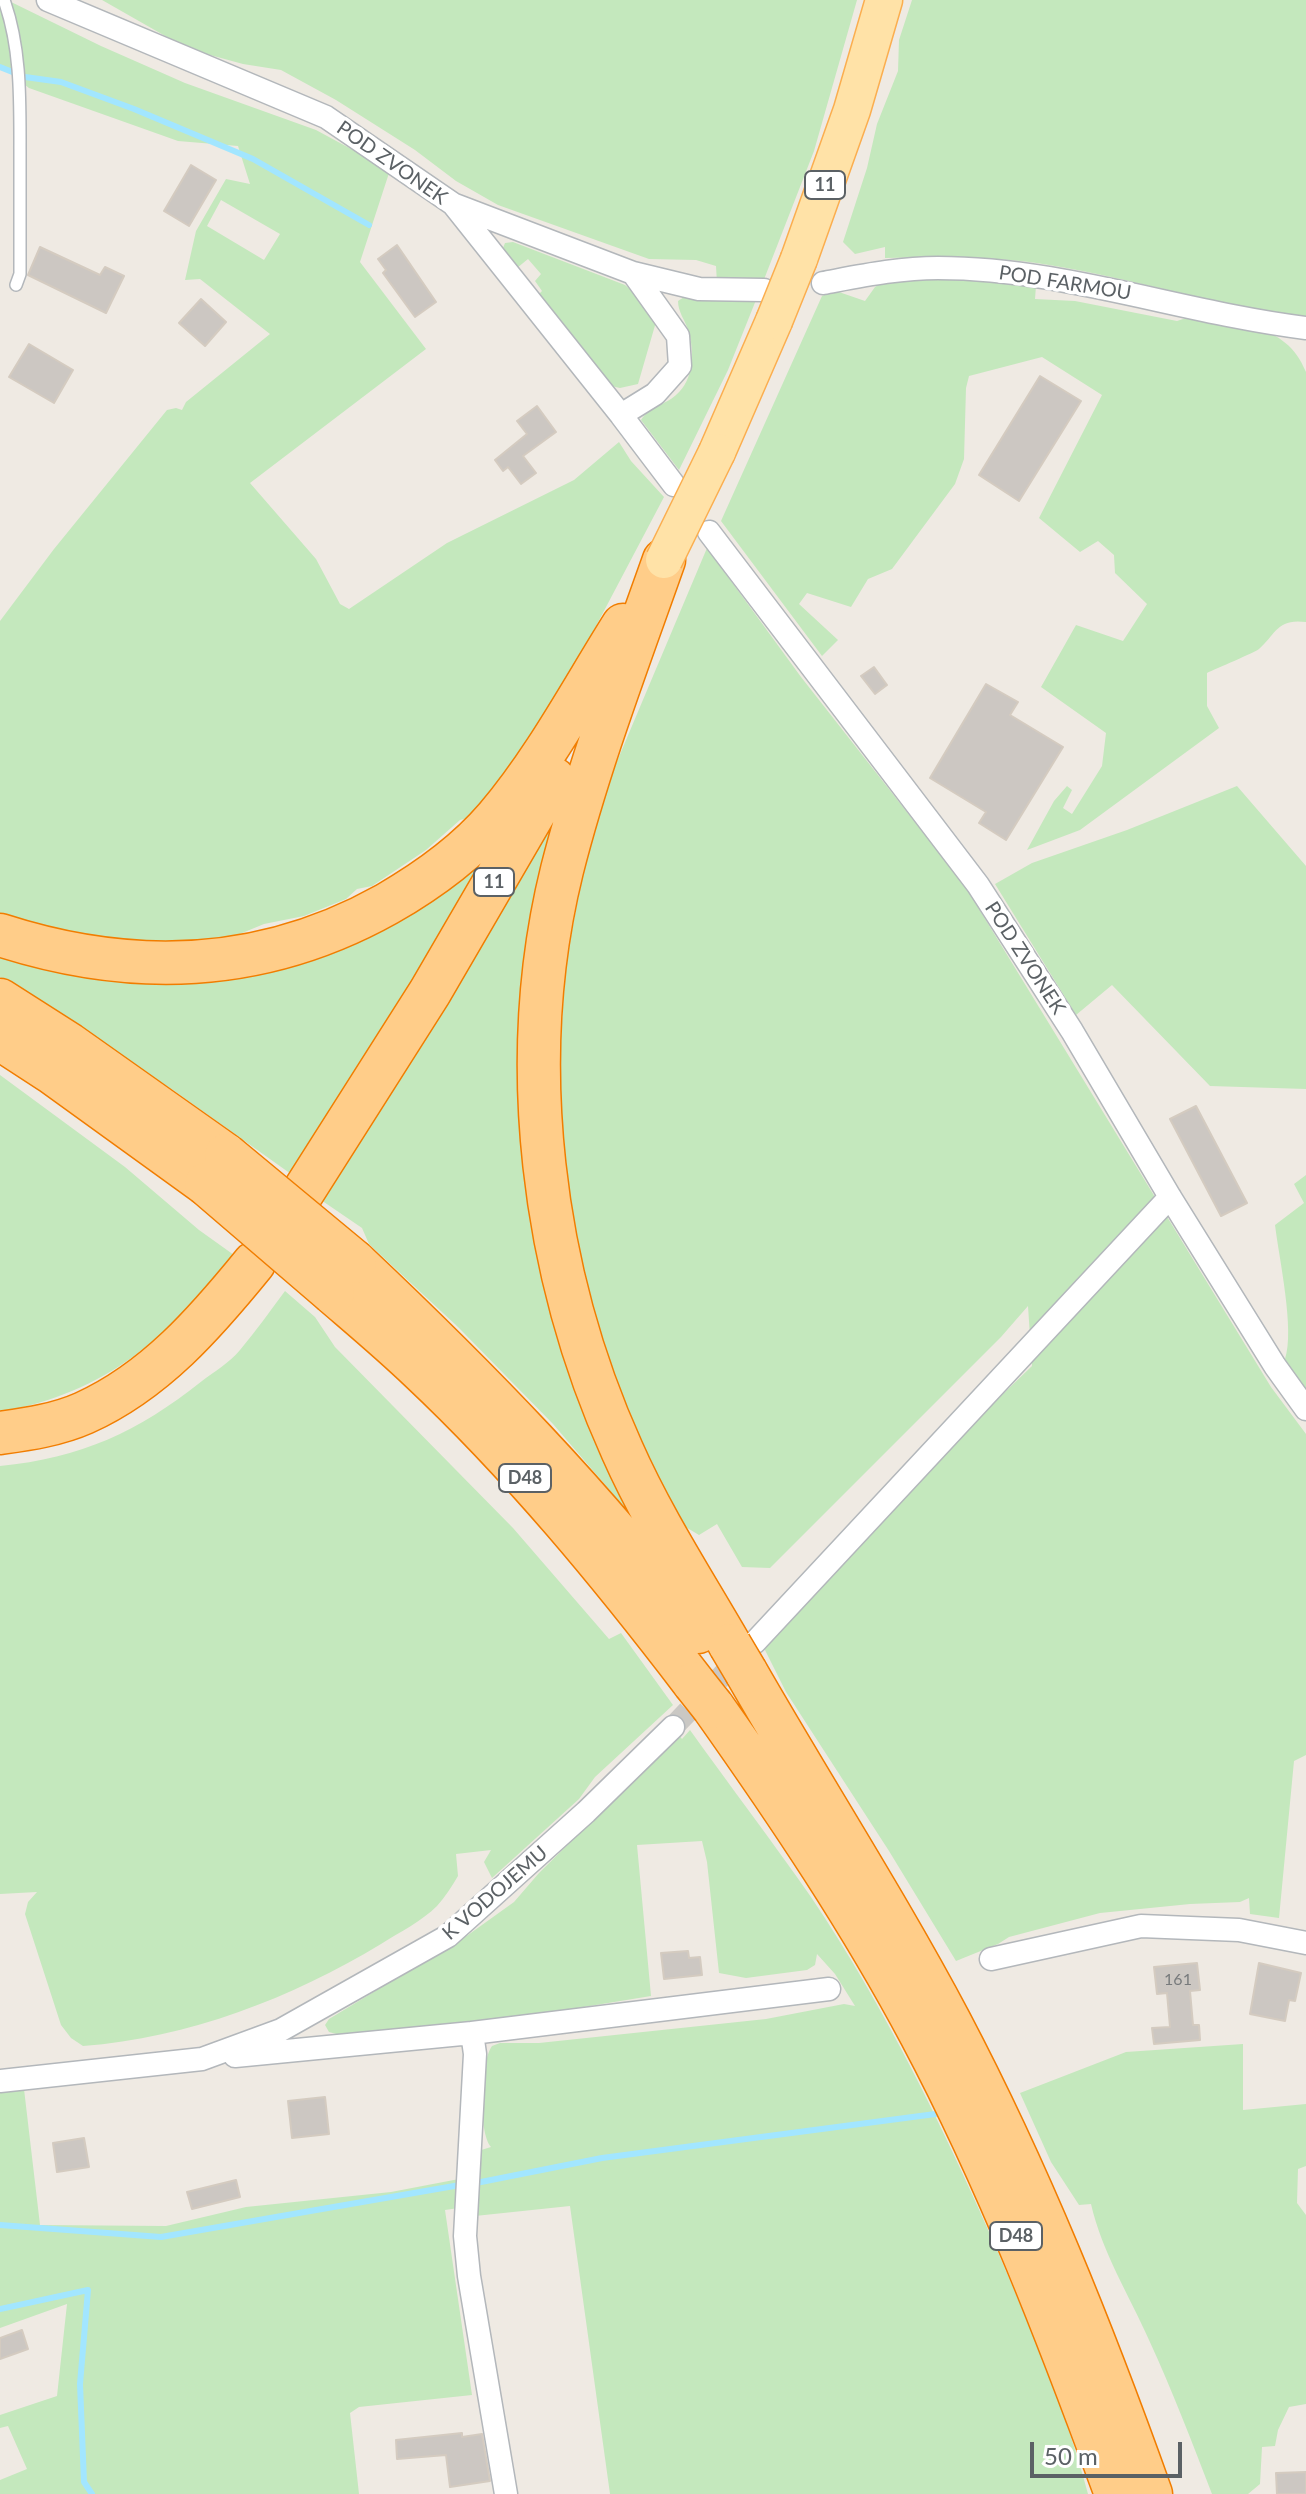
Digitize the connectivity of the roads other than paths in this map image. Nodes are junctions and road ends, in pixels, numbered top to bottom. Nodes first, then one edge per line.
1 (4, 0) edge
2 (48, 0) edge
3 (884, 0) edge
4 (453, 204) junction
5 (811, 271) junction
6 (633, 273) junction
7 (16, 285) dead end
8 (769, 306) junction
9 (1306, 328) edge
10 (621, 415) junction
11 (674, 485) dead end
12 (709, 532) dead end
13 (664, 560) junction
14 (0, 935) edge
15 (0, 1000) edge
16 (0, 1039) edge
17 (0, 1048) edge
18 (51, 1072) junction
19 (216, 1170) junction
20 (303, 1192) dead end
21 (1170, 1197) junction
22 (254, 1263) dead end
23 (1306, 1409) edge
24 (0, 1433) edge
25 (727, 1670) junction
26 (673, 1727) tunnel mouth
27 (1306, 1943) edge
28 (991, 1959) dead end
29 (829, 1989) dead end
30 (472, 2033) junction
31 (202, 2059) junction
32 (0, 2081) edge
33 (506, 2494) edge
34 (1116, 2494) edge
35 (1151, 2494) edge

1 - 7 lane
2 - 4 street, POD ZVONEK
3 - 5 main road, 11
4 - 6 street
4 - 10 street, POD ZVONEK
5 - 8 main road, 11, bridge
5 - 9 street, POD FARMOU
6 - 8 street
6 - 10 street
8 - 13 main road, 11, bridge
10 - 11 street, POD ZVONEK
12 - 21 street, POD ZVONEK
13 - 14 highway, 11
13 - 20 highway, 11
13 - 25 highway
15 - 19 highway, D48
16 - 18 highway, D48
17 - 18 highway
18 - 19 highway, D48
19 - 25 highway, D48, bridge
21 - 23 street, POD ZVONEK
21 - 25 street
22 - 24 highway
25 - 34 highway, D48
25 - 35 highway, D48
26 - 31 street, K VODOJEMU
27 - 28 street
29 - 30 street, K VODOJEMU
30 - 31 street, K VODOJEMU
30 - 33 street
31 - 32 street, K VODOJEMU

